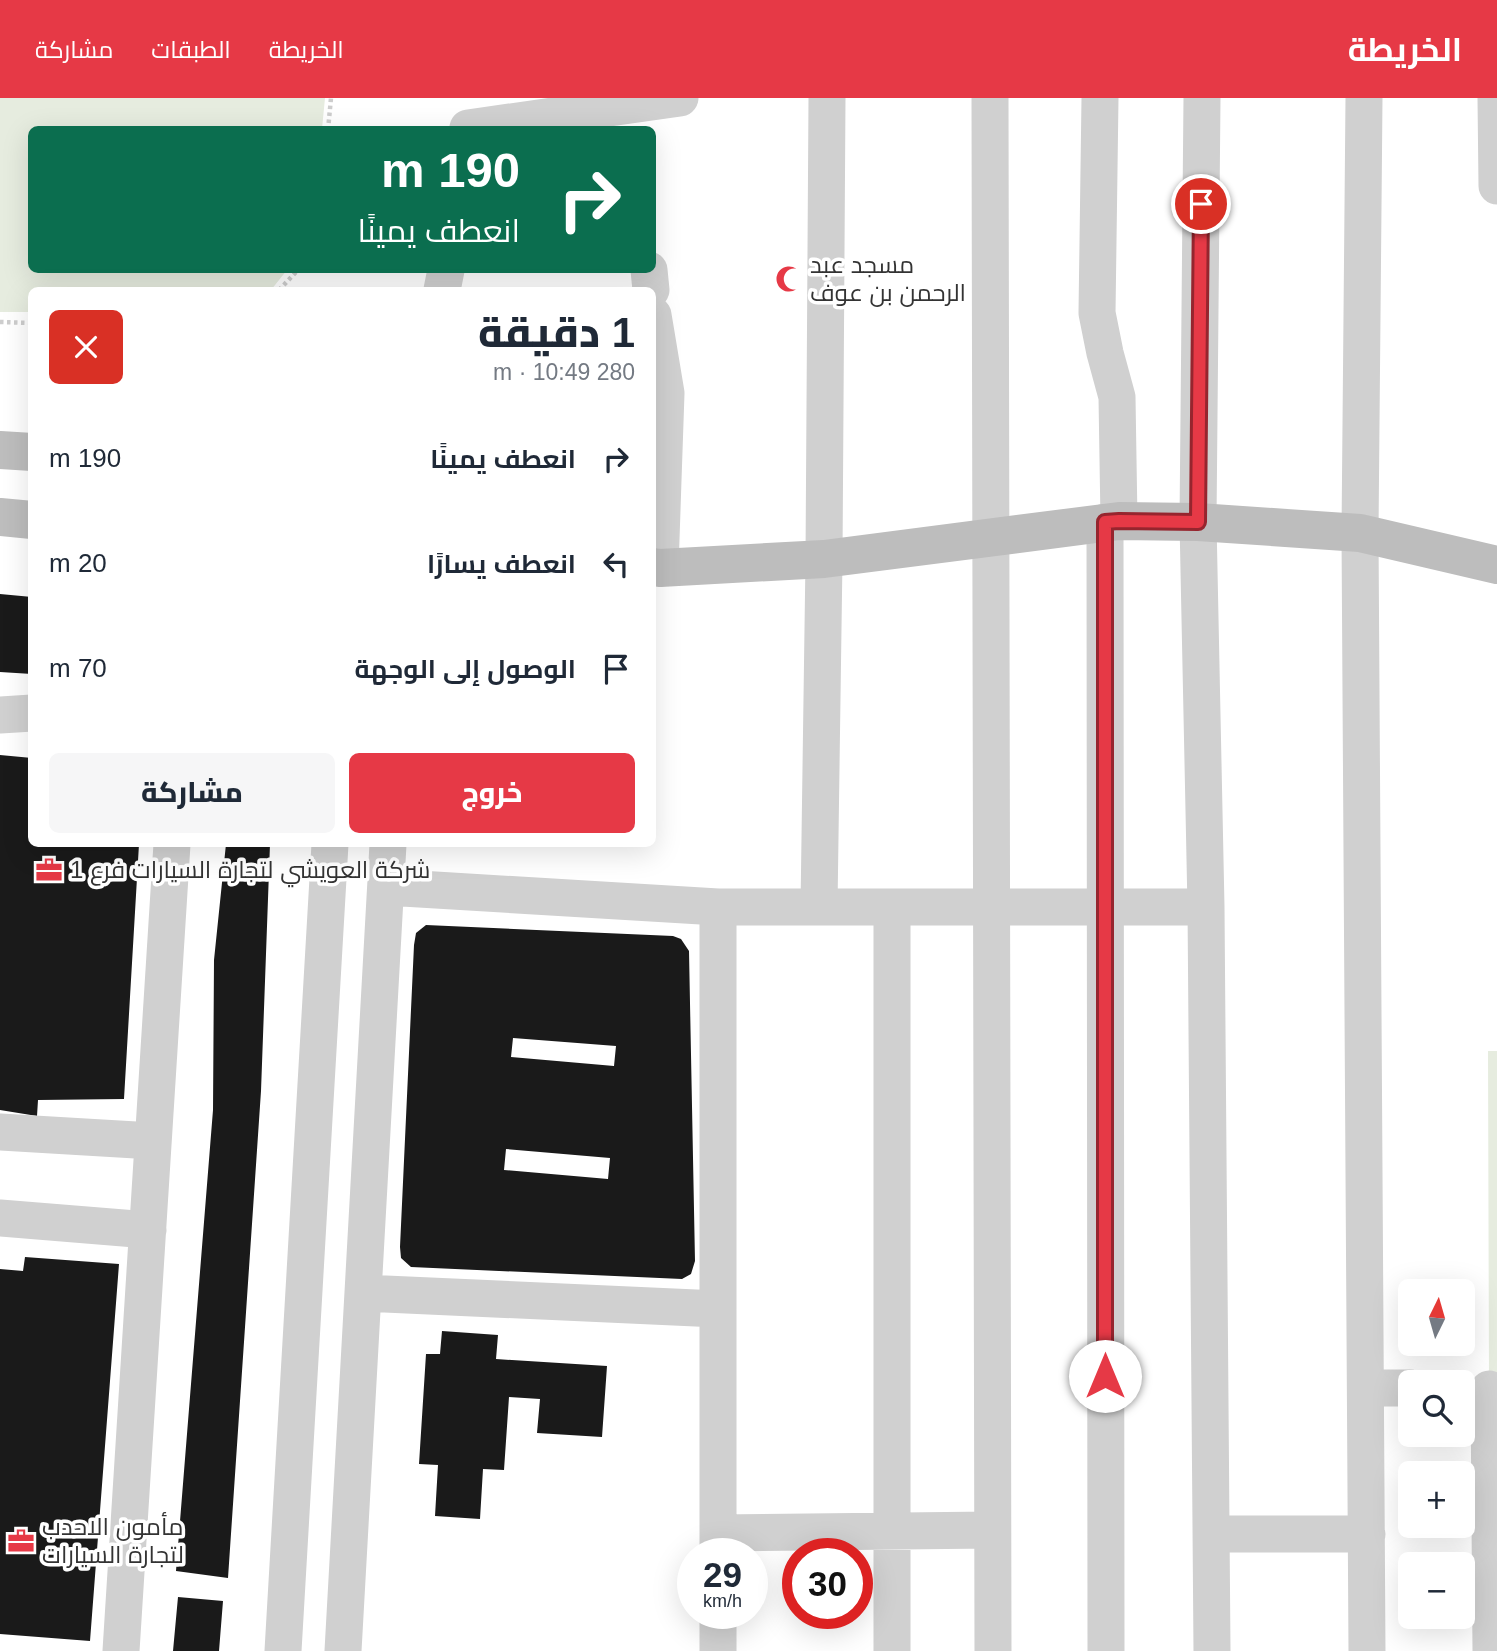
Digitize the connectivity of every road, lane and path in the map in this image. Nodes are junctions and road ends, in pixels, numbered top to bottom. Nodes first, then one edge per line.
1 (331, 98) edge
2 (680, 98) edge
3 (827, 98) edge
4 (989, 98) edge
5 (1100, 98) edge
6 (1202, 98) edge
7 (1364, 98) edge
8 (1496, 98) edge
9 (644, 116) edge
10 (469, 119) edge
11 (328, 126) edge
12 (1497, 186) edge
13 (295, 273) edge
14 (282, 287) edge
15 (0, 322) edge
16 (28, 323) edge
17 (656, 333) edge
18 (0, 450) edge
19 (28, 452) edge
20 (0, 517) edge
21 (28, 520) edge
22 (1112, 522) junction
23 (1198, 522) junction
24 (1360, 533) junction
25 (991, 537) junction
26 (824, 559) junction
27 (1497, 565) edge
28 (657, 568) edge
29 (28, 713) edge
30 (0, 715) edge
31 (172, 847) edge
32 (330, 847) edge
33 (388, 847) edge
34 (386, 887) junction
35 (718, 907) junction
36 (819, 907) junction
37 (892, 907) junction
38 (992, 907) junction
39 (1206, 907) junction
40 (1105, 908) junction
41 (0, 1132) edge
42 (153, 1141) junction
43 (0, 1218) edge
44 (148, 1230) junction
45 (363, 1293) junction
46 (718, 1309) junction
47 (1366, 1388) junction
48 (1398, 1388) edge
49 (1483, 1389) edge
50 (992, 1530) junction
51 (892, 1531) junction
52 (1211, 1534) junction
53 (1367, 1534) junction
54 (718, 1538) edge
55 (768, 1540) edge
56 (718, 1629) edge
57 (121, 1651) edge
58 (283, 1651) edge
59 (343, 1651) edge
60 (718, 1651) edge
61 (892, 1651) edge
62 (993, 1651) edge
63 (1106, 1651) edge
64 (1212, 1651) edge
65 (1367, 1651) edge
66 (1490, 1651) edge

1 - 11 path
2 - 9 street
3 - 26 street
4 - 25 street
5 - 22 street
6 - 23 street
7 - 24 street
8 - 12 street
9 - 10 street
13 - 14 path
15 - 16 path
17 - 28 street
18 - 19 main road
20 - 21 main road
22 - 23 main road
22 - 25 main road
22 - 40 street
23 - 24 main road
23 - 39 street
24 - 27 main road
24 - 47 street
25 - 26 main road
25 - 38 street
26 - 28 main road
26 - 36 street
29 - 30 street
31 - 42 street
32 - 58 street
33 - 34 street
34 - 35 street
34 - 45 street
35 - 36 street
35 - 46 street
36 - 37 street
37 - 38 street
37 - 51 street
38 - 40 street
38 - 50 street
39 - 40 street
39 - 52 street
40 - 63 street
41 - 42 street
42 - 44 street
43 - 44 street
44 - 57 street
45 - 46 street
45 - 59 street
46 - 54 street
47 - 48 street
47 - 53 street
49 - 66 street
50 - 51 street
50 - 62 street
51 - 55 street
51 - 61 street
52 - 53 street
52 - 64 street
53 - 65 street
56 - 60 street

